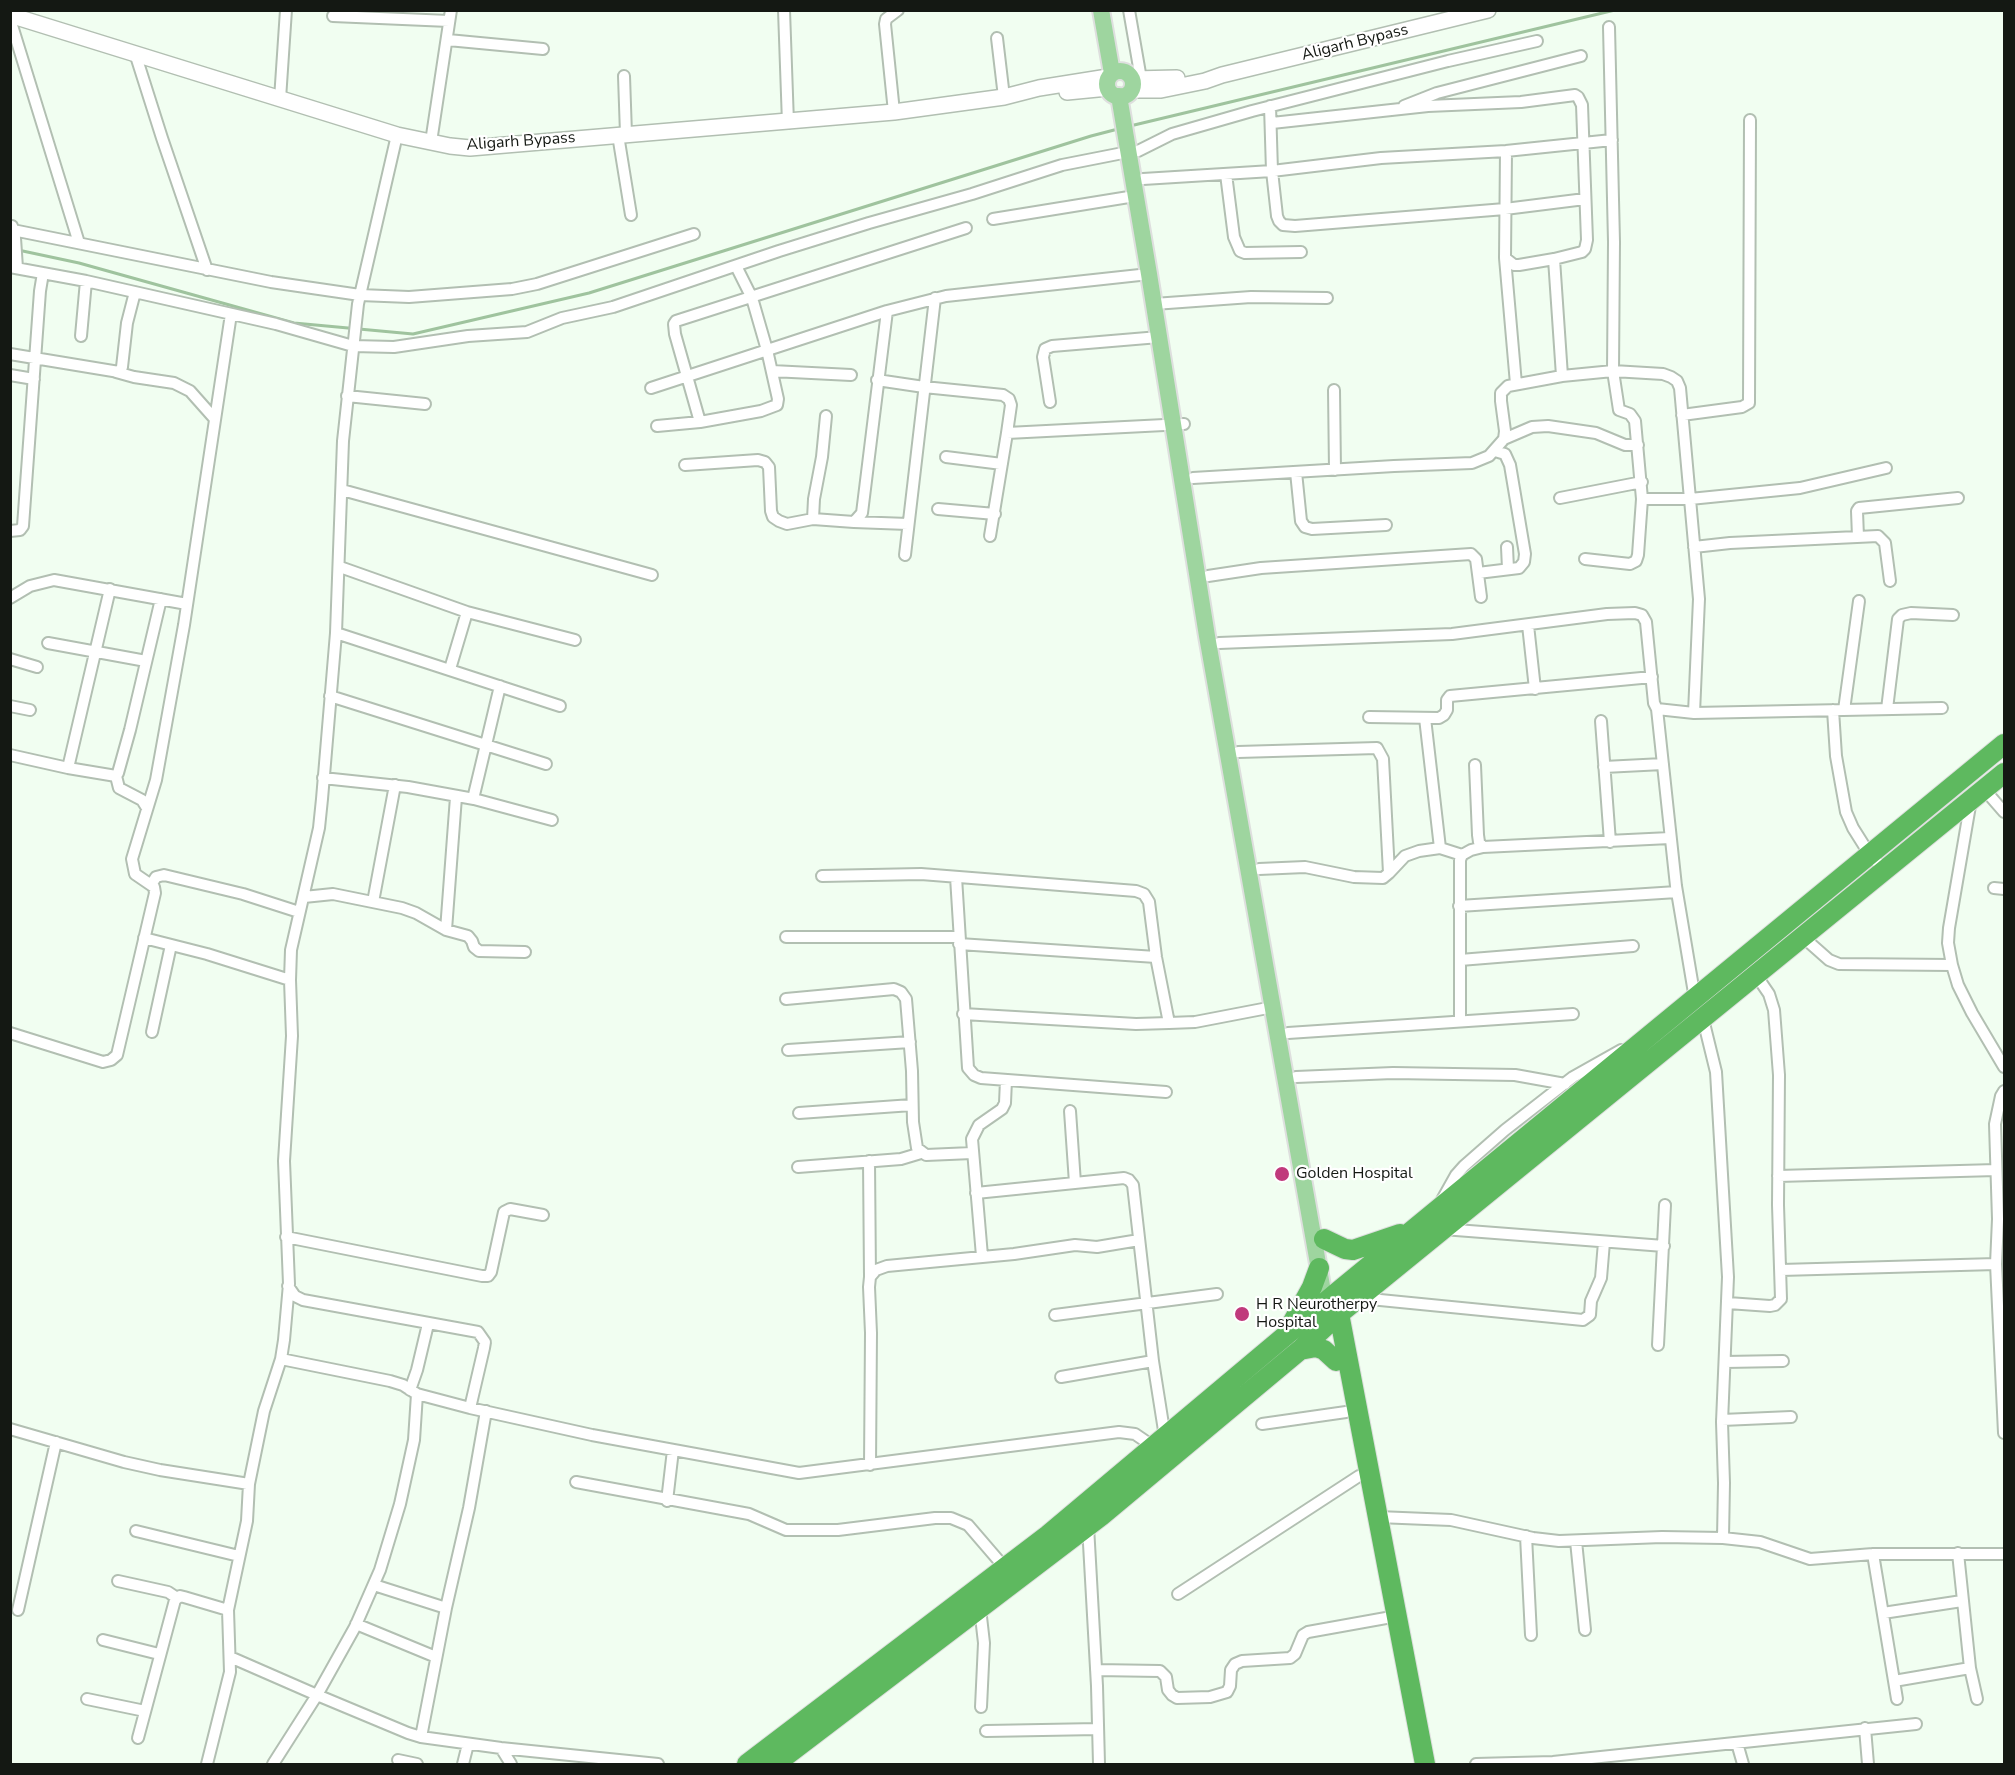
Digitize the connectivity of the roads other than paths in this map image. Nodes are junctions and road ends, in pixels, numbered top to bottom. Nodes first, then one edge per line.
1 (286, 10) edge
2 (784, 10) edge
3 (898, 10) edge
4 (1101, 10) edge
5 (1108, 10) edge
6 (1129, 10) edge
7 (1488, 10) edge
8 (1448, 15) edge
9 (333, 16) dead end
10 (450, 16) edge
11 (10, 17) edge
12 (1609, 27) dead end
13 (997, 38) dead end
14 (448, 40) junction
15 (1537, 41) dead end
16 (543, 49) dead end
17 (135, 53) junction
18 (1581, 56) dead end
19 (624, 76) dead end
20 (1122, 87) junction
21 (1009, 96) junction
22 (280, 99) junction
23 (1270, 106) junction
24 (1395, 110) junction
25 (894, 112) junction
26 (1750, 120) dead end
27 (788, 123) junction
28 (1272, 123) junction
29 (622, 134) junction
30 (397, 135) junction
31 (1612, 140) junction
32 (431, 142) junction
33 (1582, 144) junction
34 (1132, 146) junction
35 (1506, 151) junction
36 (1272, 171) junction
37 (1226, 174) junction
38 (1143, 179) junction
39 (1135, 196) junction
40 (1585, 199) junction
41 (1505, 209) junction
42 (631, 214) dead end
43 (993, 219) dead end
44 (966, 228) dead end
45 (13, 230) edge
46 (694, 234) dead end
47 (79, 243) junction
48 (1300, 252) dead end
49 (1505, 258) junction
50 (1554, 259) junction
51 (15, 264) edge
52 (736, 266) junction
53 (207, 270) junction
54 (43, 273) junction
55 (1149, 274) junction
56 (86, 281) junction
57 (135, 292) junction
58 (752, 298) junction
59 (935, 298) junction
60 (1327, 298) dead end
61 (359, 300) junction
62 (1160, 304) junction
63 (887, 311) junction
64 (231, 314) junction
65 (81, 336) dead end
66 (1159, 337) junction
67 (353, 342) junction
68 (767, 350) junction
69 (10, 354) edge
70 (36, 359) junction
71 (772, 371) junction
72 (1613, 371) junction
73 (116, 372) junction
74 (10, 375) edge
75 (687, 375) junction
76 (851, 375) dead end
77 (1562, 376) junction
78 (34, 379) junction
79 (877, 381) junction
80 (1516, 384) junction
81 (651, 387) dead end
82 (924, 387) junction
83 (1335, 390) dead end
84 (347, 396) junction
85 (1050, 402) dead end
86 (425, 404) dead end
87 (1682, 415) junction
88 (826, 416) dead end
89 (214, 418) junction
90 (700, 423) junction
91 (1178, 425) junction
92 (657, 426) dead end
93 (1007, 434) junction
94 (1504, 439) junction
95 (1638, 445) junction
96 (1495, 451) junction
97 (946, 457) dead end
98 (1002, 464) junction
99 (685, 465) dead end
100 (1886, 468) dead end
101 (1335, 470) junction
102 (1296, 472) junction
103 (1193, 478) junction
104 (1642, 482) junction
105 (342, 490) junction
106 (1560, 498) dead end
107 (1958, 498) dead end
108 (1642, 499) junction
109 (1690, 499) junction
110 (938, 509) dead end
111 (995, 514) junction
112 (813, 519) junction
113 (854, 522) junction
114 (908, 524) junction
115 (1386, 525) dead end
116 (10, 531) edge
117 (990, 536) dead end
118 (1858, 537) junction
119 (1507, 547) dead end
120 (1694, 547) junction
121 (905, 555) dead end
122 (1585, 559) dead end
123 (340, 567) junction
124 (1508, 569) junction
125 (1478, 573) junction
126 (652, 575) dead end
127 (1208, 576) junction
128 (1890, 581) dead end
129 (110, 589) junction
130 (1480, 597) dead end
131 (10, 598) edge
132 (161, 599) junction
133 (1859, 601) dead end
134 (187, 604) junction
135 (467, 612) junction
136 (1953, 615) dead end
137 (1527, 626) junction
138 (336, 633) junction
139 (575, 640) dead end
140 (48, 643) dead end
141 (1219, 643) junction
142 (95, 653) junction
143 (10, 659) edge
144 (146, 661) junction
145 (37, 667) dead end
146 (450, 669) junction
147 (1652, 677) junction
148 (500, 686) junction
149 (1535, 689) junction
150 (330, 696) junction
151 (10, 706) edge
152 (560, 706) dead end
153 (1942, 708) dead end
154 (1658, 709) junction
155 (1887, 709) junction
156 (30, 710) dead end
157 (1838, 710) junction
158 (1694, 713) junction
159 (1370, 717) dead end
160 (1425, 718) junction
161 (1601, 721) dead end
162 (2004, 744) edge
163 (485, 745) junction
164 (1238, 752) junction
165 (10, 755) edge
166 (546, 764) dead end
167 (1663, 764) junction
168 (1475, 765) dead end
169 (1604, 767) junction
170 (68, 768) junction
171 (116, 776) junction
172 (323, 778) junction
173 (1993, 783) edge
174 (395, 785) junction
175 (456, 797) junction
176 (473, 799) junction
177 (147, 808) junction
178 (2004, 812) edge
179 (552, 820) dead end
180 (1670, 838) junction
181 (1610, 842) junction
182 (1483, 847) junction
183 (1440, 848) junction
184 (1462, 855) junction
185 (1870, 855) junction
186 (1259, 868) junction
187 (1885, 870) junction
188 (1389, 873) junction
189 (822, 876) dead end
190 (956, 877) junction
191 (152, 885) junction
192 (1677, 892) junction
193 (304, 897) junction
194 (373, 902) junction
195 (1459, 906) junction
196 (299, 912) junction
197 (446, 930) junction
198 (786, 937) dead end
199 (1803, 937) junction
200 (144, 938) junction
201 (959, 941) junction
202 (171, 945) junction
203 (1632, 946) dead end
204 (525, 952) dead end
205 (1156, 957) junction
206 (1460, 960) junction
207 (1952, 966) junction
208 (1756, 975) junction
209 (290, 980) junction
210 (786, 999) dead end
211 (1695, 1000) junction
212 (1273, 1007) junction
213 (963, 1014) junction
214 (1574, 1014) dead end
215 (1703, 1019) junction
216 (1460, 1021) junction
217 (1169, 1023) junction
218 (1658, 1030) junction
219 (152, 1032) dead end
220 (10, 1033) edge
221 (1288, 1033) junction
222 (910, 1042) junction
223 (788, 1050) dead end
224 (2004, 1067) edge
225 (1296, 1077) junction
226 (1006, 1080) junction
227 (1565, 1084) junction
228 (2004, 1091) edge
229 (1166, 1092) dead end
230 (912, 1105) junction
231 (1070, 1111) dead end
232 (799, 1113) dead end
233 (921, 1153) junction
234 (972, 1153) junction
235 (869, 1161) junction
236 (798, 1167) dead end
237 (1996, 1170) junction
238 (1778, 1176) junction
239 (1075, 1183) junction
240 (976, 1193) junction
241 (1665, 1205) dead end
242 (543, 1215) dead end
243 (1439, 1221) junction
244 (1416, 1228) junction
245 (286, 1237) junction
246 (1324, 1239) junction
247 (1139, 1240) junction
248 (1604, 1242) junction
249 (1664, 1246) junction
250 (982, 1256) junction
251 (1996, 1264) junction
252 (1319, 1268) junction
253 (1781, 1270) junction
254 (1391, 1272) junction
255 (870, 1277) junction
256 (288, 1286) junction
257 (1217, 1294) dead end
258 (1370, 1299) junction
259 (1146, 1303) junction
260 (1728, 1303) junction
261 (1332, 1309) junction
262 (1055, 1315) dead end
263 (428, 1324) junction
264 (1281, 1340) junction
265 (1658, 1345) dead end
266 (1300, 1350) junction
267 (1341, 1355) junction
268 (281, 1359) junction
269 (1153, 1361) junction
270 (1783, 1361) dead end
271 (1725, 1362) junction
272 (1061, 1377) dead end
273 (414, 1392) junction
274 (470, 1408) junction
275 (486, 1411) junction
276 (1346, 1412) junction
277 (1791, 1418) dead end
278 (1722, 1420) junction
279 (1262, 1424) dead end
280 (10, 1429) edge
281 (2004, 1433) edge
282 (56, 1442) junction
283 (1160, 1442) junction
284 (673, 1450) junction
285 (870, 1465) junction
286 (1359, 1476) junction
287 (576, 1482) dead end
288 (249, 1484) junction
289 (667, 1501) junction
290 (1378, 1517) junction
291 (1088, 1526) junction
292 (136, 1531) dead end
293 (1526, 1536) junction
294 (1723, 1538) junction
295 (1576, 1541) junction
296 (1958, 1553) junction
297 (1874, 1554) junction
298 (2004, 1554) edge
299 (239, 1556) junction
300 (1005, 1568) junction
301 (118, 1581) dead end
302 (374, 1585) junction
303 (1178, 1594) dead end
304 (177, 1598) junction
305 (1962, 1601) junction
306 (446, 1608) junction
307 (980, 1608) junction
308 (18, 1610) dead end
309 (228, 1610) junction
310 (1883, 1613) junction
311 (1386, 1618) junction
312 (356, 1624) junction
313 (1585, 1630) dead end
314 (1531, 1635) dead end
315 (103, 1640) dead end
316 (159, 1654) junction
317 (230, 1657) junction
318 (436, 1657) junction
319 (1971, 1668) junction
320 (1096, 1670) junction
321 (1894, 1681) junction
322 (316, 1695) junction
323 (87, 1699) dead end
324 (1897, 1699) dead end
325 (1977, 1699) dead end
326 (981, 1707) dead end
327 (145, 1711) junction
328 (1916, 1724) dead end
329 (1865, 1728) junction
330 (1098, 1729) junction
331 (986, 1731) dead end
332 (1413, 1736) junction
333 (422, 1737) junction
334 (138, 1738) dead end
335 (1737, 1743) junction
336 (468, 1744) junction
337 (501, 1748) junction
338 (398, 1760) dead end
339 (1623, 1760) edge
340 (207, 1764) edge
341 (273, 1764) edge
342 (417, 1764) edge
343 (463, 1764) edge
344 (511, 1764) edge
345 (658, 1764) edge
346 (747, 1764) edge
347 (775, 1764) edge
348 (1099, 1764) edge
349 (1412, 1764) edge
350 (1425, 1764) edge
351 (1476, 1764) edge
352 (1518, 1764) edge
353 (1743, 1764) edge
354 (1869, 1764) edge

1 - 22 street
2 - 27 street
3 - 25 street
4 - 20 main road
5 - 20 main road
6 - 20 street
7 - 8 main road, Aligarh Bypass
8 - 20 main road, Aligarh Bypass
9 - 10 street
10 - 14 street
11 - 17 main road, Aligarh Bypass
11 - 47 street
12 - 31 street
13 - 21 street
14 - 16 street
14 - 32 street
15 - 23 street
17 - 22 main road, Aligarh Bypass
17 - 53 street
18 - 24 street
19 - 29 street
20 - 21 main road, Aligarh Bypass
20 - 34 main road
21 - 25 main road, Aligarh Bypass
22 - 30 main road, Aligarh Bypass
23 - 28 street
23 - 34 street
24 - 28 street
24 - 33 street
25 - 27 main road, Aligarh Bypass
26 - 87 street
27 - 29 main road, Aligarh Bypass
28 - 36 street
29 - 32 main road, Aligarh Bypass
29 - 42 street
30 - 32 main road, Aligarh Bypass
30 - 61 street
31 - 33 street
31 - 72 street
33 - 35 street
33 - 40 street
34 - 38 main road
34 - 39 main road
34 - 52 street
35 - 36 street
35 - 41 street
36 - 37 street
36 - 41 street
37 - 38 street
37 - 48 street
38 - 62 main road
39 - 43 street
39 - 55 main road
40 - 41 street
40 - 50 street
41 - 49 street
44 - 58 street
45 - 47 street
45 - 51 street
46 - 61 street
47 - 53 street
49 - 50 street
49 - 80 street
50 - 77 street
51 - 54 street
52 - 58 street
52 - 67 street
53 - 61 street
54 - 56 street
54 - 70 street
55 - 59 street
55 - 62 main road
56 - 57 street
56 - 65 street
57 - 64 street
57 - 73 street
58 - 68 street
58 - 75 street
59 - 63 street
59 - 82 street
60 - 62 street
61 - 67 street
62 - 66 main road
62 - 91 main road
63 - 68 street
63 - 79 street
64 - 67 street
64 - 89 street
66 - 85 street
66 - 91 main road
67 - 84 street
68 - 71 street
68 - 75 street
69 - 70 street
70 - 73 street
70 - 78 street
71 - 76 street
71 - 90 street
72 - 77 street
72 - 87 street
72 - 95 street
73 - 89 street
74 - 78 street
75 - 81 street
75 - 90 street
77 - 80 street
78 - 116 street
79 - 82 street
79 - 113 street
80 - 94 street
82 - 93 street
82 - 114 street
83 - 101 street
84 - 86 street
84 - 105 street
87 - 109 street
88 - 112 street
89 - 134 street
90 - 92 street
91 - 93 street
91 - 103 main road
91 - 212 main road
93 - 98 street
94 - 95 street
94 - 96 street
95 - 104 street
96 - 101 street
96 - 124 street
97 - 98 street
98 - 111 street
99 - 112 street
100 - 109 street
101 - 102 street
102 - 103 street
102 - 115 street
103 - 127 main road
104 - 106 street
104 - 108 street
105 - 123 street
105 - 126 street
107 - 118 street
108 - 109 street
108 - 122 street
109 - 120 street
110 - 111 street
111 - 117 street
112 - 113 street
113 - 114 street
114 - 121 street
118 - 120 street
118 - 128 street
119 - 124 street
120 - 158 street
123 - 135 street
123 - 138 street
124 - 125 street
125 - 127 street
125 - 130 street
127 - 141 main road
129 - 131 street
129 - 132 street
129 - 142 street
132 - 134 street
132 - 144 street
133 - 157 street
134 - 177 street
135 - 139 street
135 - 146 street
136 - 155 street
137 - 141 street
137 - 147 street
137 - 149 street
138 - 146 street
138 - 150 street
140 - 142 street
141 - 164 main road
142 - 144 street
142 - 170 street
143 - 145 street
144 - 171 street
146 - 148 street
147 - 149 street
147 - 154 street
148 - 152 street
148 - 163 street
149 - 160 street
150 - 163 street
150 - 172 street
151 - 156 street
153 - 155 street
154 - 158 street
154 - 167 street
155 - 157 street
157 - 158 street
157 - 185 street
159 - 160 street
160 - 183 street
161 - 169 street
162 - 185 highway
163 - 166 street
163 - 176 street
164 - 186 main road
164 - 188 street
165 - 170 street
167 - 169 street
167 - 180 street
168 - 182 street
169 - 181 street
170 - 171 street
171 - 177 street
172 - 174 street
172 - 193 street
173 - 178 street
173 - 187 highway
173 - 207 street
174 - 175 street
174 - 194 street
175 - 176 street
175 - 197 street
176 - 179 street
177 - 191 street
180 - 181 street
180 - 192 street
181 - 182 street
182 - 184 street
183 - 184 street
183 - 188 street
184 - 195 street
185 - 187 street
185 - 211 highway
186 - 188 street
186 - 221 main road
187 - 199 highway
189 - 190 street
190 - 201 street
190 - 205 street
191 - 196 street
191 - 200 street
192 - 195 street
192 - 211 street
193 - 194 street
193 - 196 street
194 - 197 street
195 - 206 street
196 - 209 street
197 - 204 street
198 - 201 street
199 - 207 street
199 - 208 highway
200 - 202 street
200 - 220 street
201 - 205 street
201 - 213 street
202 - 209 street
202 - 219 street
203 - 206 street
205 - 217 street
206 - 216 street
207 - 224 street
208 - 215 highway
208 - 238 street
209 - 245 street
210 - 222 street
211 - 218 highway
212 - 217 street
212 - 252 main road
213 - 217 street
213 - 226 street
214 - 216 street
215 - 243 highway
215 - 260 street
216 - 221 street
218 - 227 street
218 - 243 highway
221 - 225 main road
222 - 223 street
222 - 230 street
225 - 227 street
225 - 246 main road
226 - 229 street
226 - 234 street
227 - 243 street
228 - 237 street
230 - 232 street
230 - 233 street
231 - 239 street
233 - 234 street
233 - 235 street
234 - 240 street
235 - 236 street
235 - 255 street
237 - 238 street
237 - 251 street
238 - 253 street
239 - 240 street
239 - 247 street
240 - 250 street
241 - 249 street
242 - 245 street
243 - 244 highway
243 - 248 street
243 - 254 highway
244 - 246 highway
244 - 261 highway
245 - 256 street
246 - 261 main road
247 - 250 street
247 - 259 street
248 - 249 street
248 - 258 street
249 - 265 street
250 - 255 street
251 - 253 street
251 - 281 street
252 - 261 main road
252 - 264 highway
253 - 260 street
254 - 258 highway
254 - 261 highway
255 - 285 street
256 - 263 street
256 - 268 street
257 - 259 street
258 - 267 highway
259 - 262 street
259 - 269 street
260 - 271 street
261 - 264 highway
261 - 266 highway
261 - 267 highway
263 - 273 street
263 - 274 street
264 - 283 highway
266 - 267 highway
266 - 291 highway
267 - 276 highway
267 - 290 highway
268 - 273 street
268 - 288 street
269 - 272 street
269 - 283 street
270 - 271 street
271 - 278 street
273 - 274 street
273 - 302 street
274 - 275 street
275 - 284 street
275 - 306 street
276 - 279 street
276 - 286 highway
277 - 278 street
278 - 294 street
280 - 282 street
282 - 288 street
282 - 308 street
283 - 285 street
283 - 300 highway
284 - 285 street
284 - 289 street
286 - 303 street
286 - 311 highway
287 - 289 street
288 - 299 street
289 - 300 street
290 - 293 street
290 - 332 highway
291 - 307 highway
291 - 320 street
292 - 299 street
293 - 295 street
293 - 314 street
294 - 295 street
294 - 297 street
295 - 313 street
296 - 297 street
296 - 298 street
296 - 305 street
297 - 310 street
299 - 309 street
300 - 346 highway
301 - 304 street
302 - 306 street
302 - 312 street
304 - 309 street
304 - 316 street
305 - 310 street
305 - 319 street
306 - 318 street
307 - 326 street
307 - 347 highway
309 - 317 street
310 - 321 street
311 - 320 street
311 - 332 highway
312 - 318 street
312 - 322 street
315 - 316 street
316 - 327 street
317 - 322 street
317 - 340 street
318 - 333 street
319 - 321 street
319 - 325 street
320 - 330 street
321 - 324 street
322 - 333 street
322 - 341 street
323 - 327 street
327 - 334 street
328 - 329 street
329 - 335 street
329 - 354 street
330 - 331 street
330 - 348 street
332 - 349 highway
332 - 350 highway
333 - 336 street
335 - 339 street
335 - 353 street
336 - 337 street
336 - 343 street
337 - 344 street
337 - 345 street
338 - 342 street
339 - 352 street
351 - 352 street

